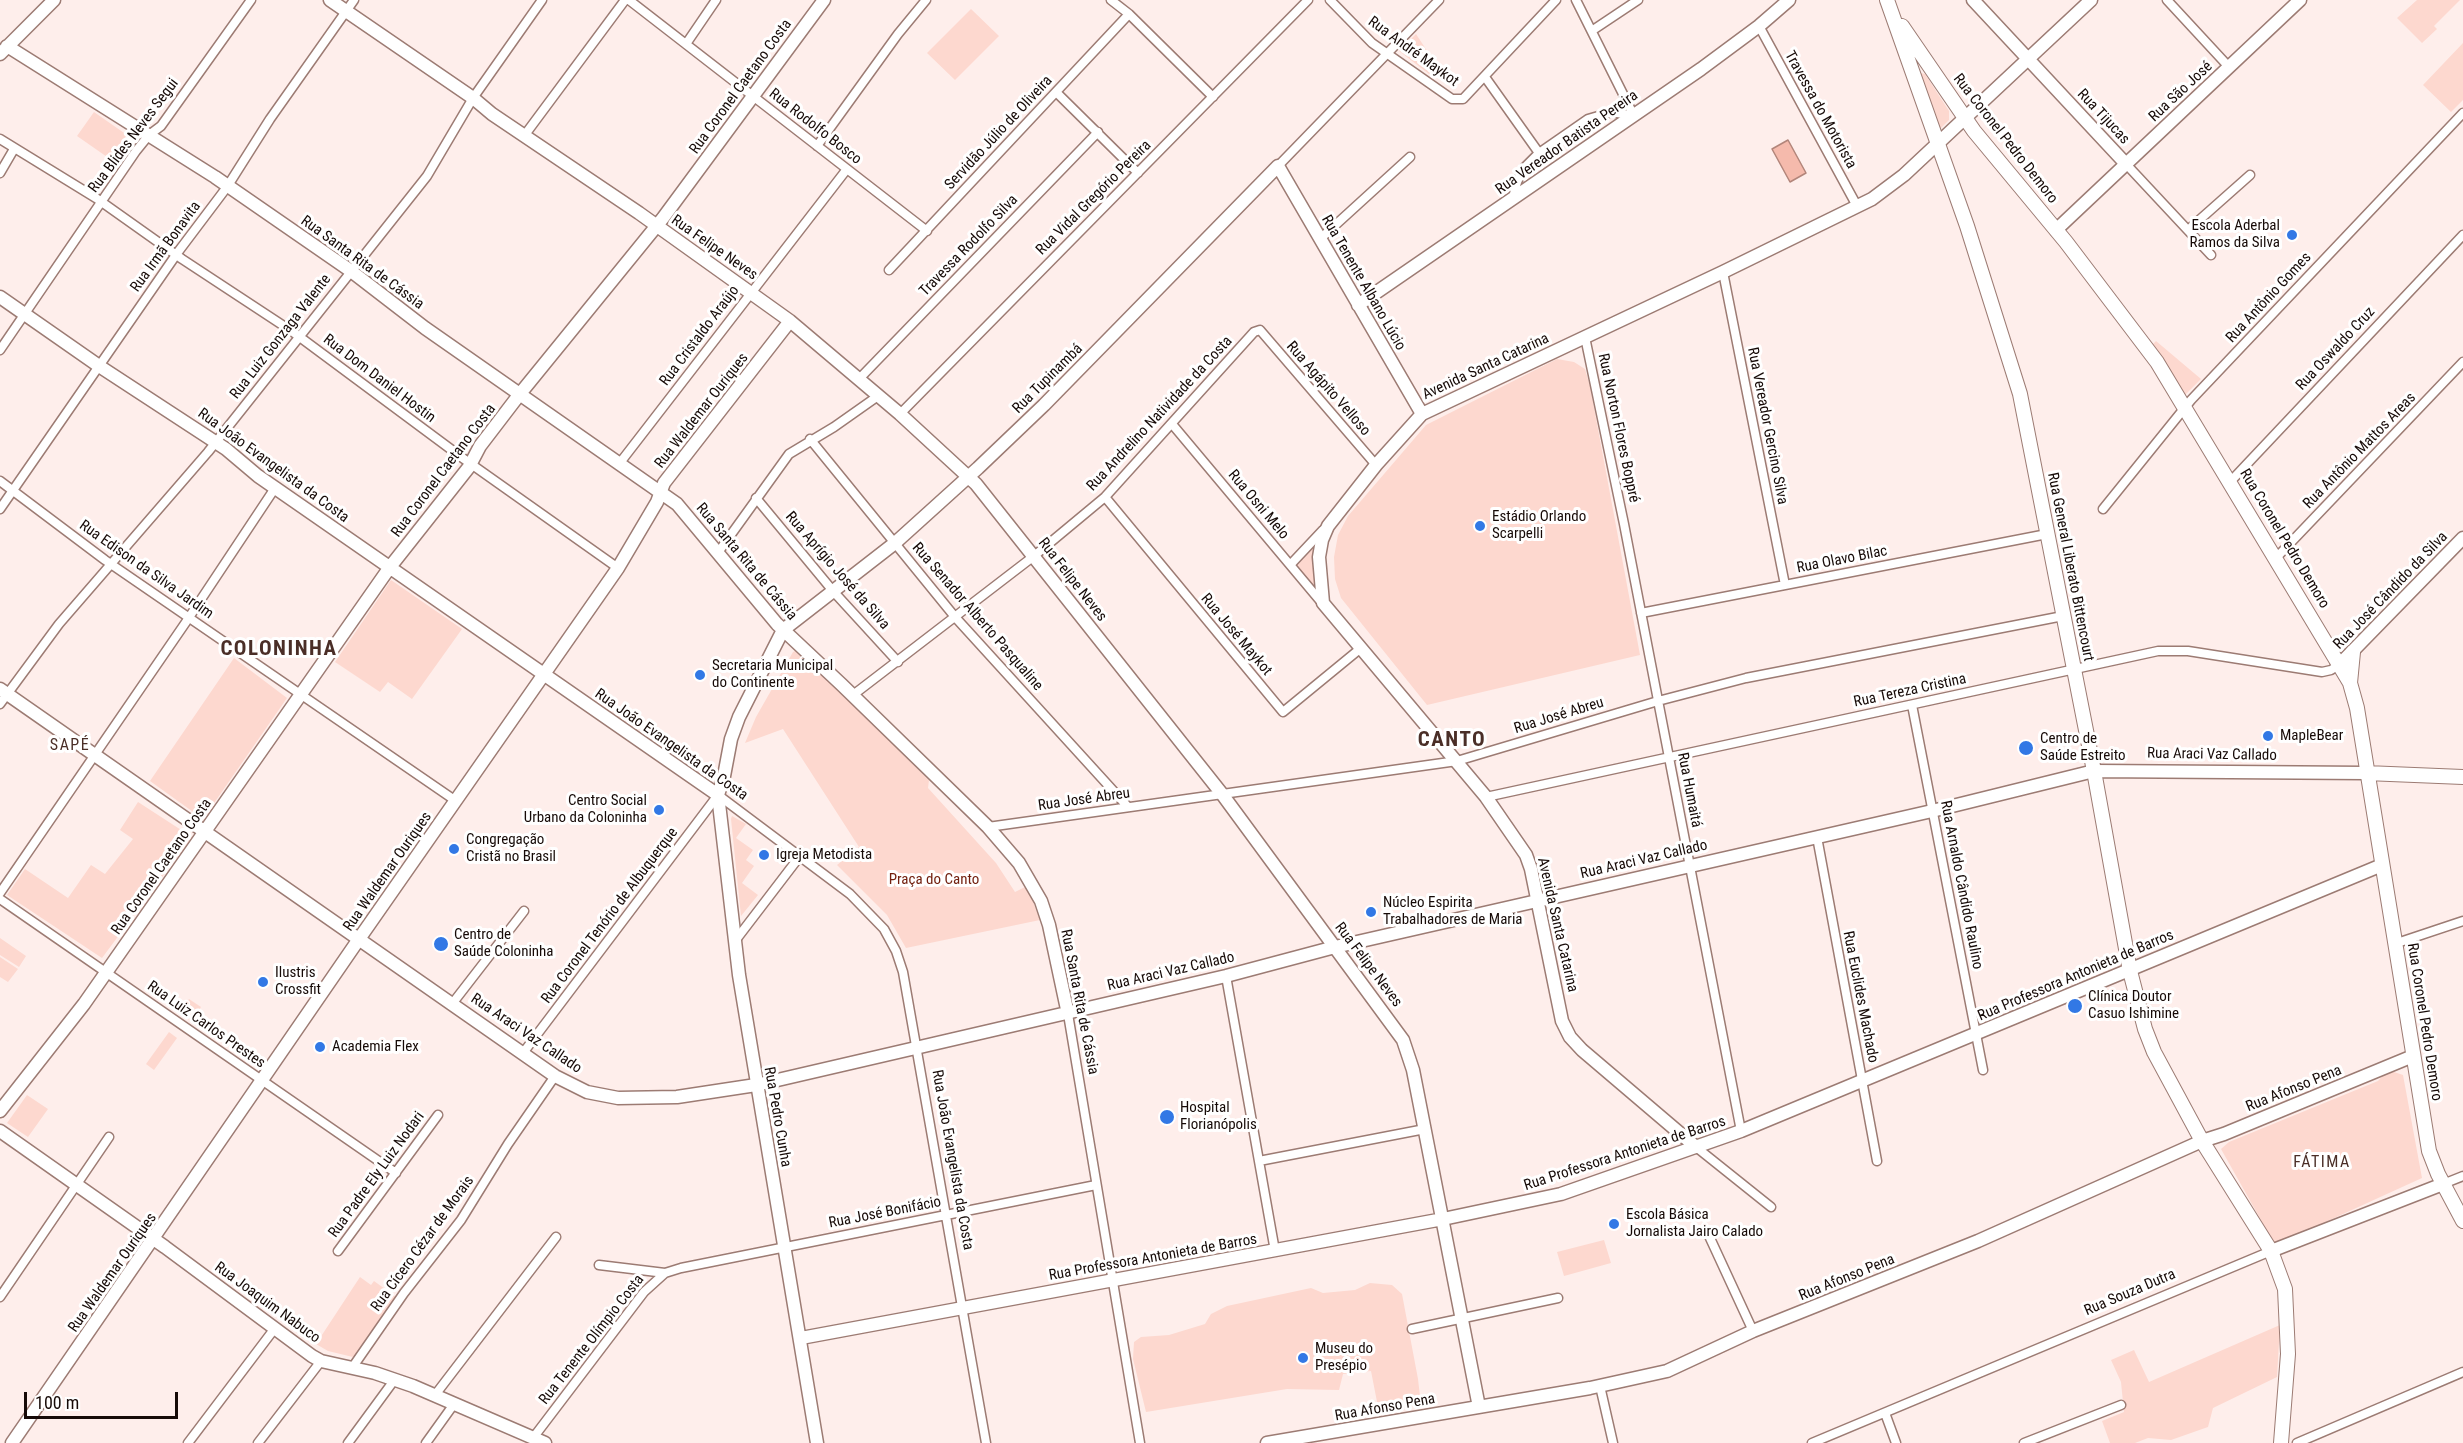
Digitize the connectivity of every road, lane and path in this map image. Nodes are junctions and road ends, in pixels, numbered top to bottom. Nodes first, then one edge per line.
1 (54, 0) edge
2 (251, 0) edge
3 (330, 0) edge
4 (354, 0) edge
5 (542, 0) edge
6 (627, 0) edge
7 (716, 0) edge
8 (824, 0) edge
9 (926, 0) edge
10 (1111, 0) edge
11 (1330, 0) edge
12 (1439, 0) edge
13 (1556, 0) edge
14 (1576, 0) edge
15 (1638, 0) edge
16 (1789, 0) edge
17 (1973, 0) edge
18 (2091, 0) edge
19 (2167, 0) edge
20 (2300, 0) edge
21 (1305, 1) edge
22 (1887, 1) edge
23 (346, 12) junction
24 (1129, 14) junction
25 (1759, 26) junction
26 (1593, 30) junction
27 (686, 44) junction
28 (2, 47) edge
29 (1387, 54) junction
30 (2028, 59) junction
31 (2229, 67) junction
32 (1485, 78) junction
33 (1056, 92) junction
34 (754, 96) junction
35 (1213, 97) junction
36 (473, 98) junction
37 (2463, 113) edge
38 (1634, 116) junction
39 (1965, 118) junction
40 (1098, 132) junction
41 (149, 135) junction
42 (524, 136) junction
43 (0, 139) edge
44 (1937, 144) junction
45 (817, 146) junction
46 (15, 150) junction
47 (1539, 153) junction
48 (1410, 157) dead end
49 (2126, 164) junction
50 (1278, 166) junction
51 (847, 169) junction
52 (1138, 172) junction
53 (0, 173) edge
54 (2250, 175) dead end
55 (227, 187) junction
56 (1513, 199) junction
57 (101, 202) junction
58 (1857, 206) junction
59 (657, 226) junction
60 (2056, 230) junction
61 (2188, 230) junction
62 (927, 231) junction
63 (2463, 235) edge
64 (1320, 239) junction
65 (176, 255) junction
66 (2211, 255) dead end
67 (889, 270) dead end
68 (351, 271) junction
69 (1722, 272) junction
70 (752, 292) junction
71 (0, 297) edge
72 (1358, 305) junction
73 (24, 314) junction
74 (790, 321) junction
75 (1260, 330) joint
76 (300, 337) junction
77 (1585, 338) junction
78 (0, 350) edge
79 (2463, 362) edge
80 (99, 366) junction
81 (859, 379) junction
82 (519, 394) junction
83 (878, 396) junction
84 (2185, 408) junction
85 (900, 414) junction
86 (1422, 414) junction
87 (1172, 424) junction
88 (810, 440) junction
89 (215, 442) junction
90 (470, 462) junction
91 (619, 464) junction
92 (1376, 465) junction
93 (969, 475) junction
94 (0, 481) edge
95 (2230, 482) junction
96 (275, 488) junction
97 (13, 490) junction
98 (661, 494) junction
99 (1105, 497) junction
100 (756, 498) junction
101 (0, 509) edge
102 (2103, 509) dead end
103 (1624, 525) joint
104 (1328, 526) junction
105 (2047, 534) junction
106 (2463, 538) edge
107 (895, 543) junction
108 (717, 554) junction
109 (1034, 556) junction
110 (2276, 558) junction
111 (111, 564) junction
112 (1291, 564) junction
113 (390, 567) junction
114 (618, 568) junction
115 (1785, 585) junction
116 (833, 591) junction
117 (1323, 603) junction
118 (1641, 613) junction
119 (2063, 616) junction
120 (955, 617) junction
121 (189, 618) junction
122 (783, 630) junction
123 (1360, 648) junction
124 (2353, 652) junction
125 (898, 662) junction
126 (2340, 664) junction
127 (2073, 670) junction
128 (544, 674) junction
129 (2350, 683) junction
130 (301, 694) junction
131 (853, 695) junction
132 (2, 696) edge
133 (1658, 701) junction
134 (1912, 705) junction
135 (95, 755) junction
136 (1669, 757) junction
137 (1457, 761) junction
138 (2094, 771) junction
139 (2366, 773) junction
140 (2463, 777) edge
141 (1222, 794) junction
142 (718, 795) junction
143 (1486, 797) junction
144 (456, 801) junction
145 (1128, 807) junction
146 (1932, 811) junction
147 (988, 827) junction
148 (205, 832) junction
149 (1817, 837) junction
150 (800, 856) junction
151 (2382, 865) junction
152 (1690, 866) junction
153 (0, 893) edge
154 (0, 899) edge
155 (1538, 902) junction
156 (524, 911) dead end
157 (2463, 921) edge
158 (359, 939) junction
159 (735, 941) junction
160 (2394, 944) junction
161 (1335, 947) junction
162 (2130, 971) junction
163 (106, 973) junction
164 (1226, 976) junction
165 (452, 1004) junction
166 (1068, 1014) junction
167 (1976, 1034) junction
168 (918, 1048) junction
169 (523, 1053) junction
170 (2413, 1056) junction
171 (1983, 1070) dead end
172 (555, 1076) junction
173 (263, 1081) junction
174 (1863, 1081) junction
175 (756, 1085) junction
176 (0, 1111) edge
177 (438, 1116) dead end
178 (1425, 1129) junction
179 (1741, 1131) junction
180 (110, 1137) dead end
181 (3, 1138) edge
182 (2202, 1141) junction
183 (1696, 1147) junction
184 (1259, 1161) junction
185 (1877, 1161) dead end
186 (396, 1173) junction
187 (2463, 1176) edge
188 (76, 1184) junction
189 (2442, 1184) junction
190 (1096, 1185) junction
191 (1771, 1207) dead end
192 (946, 1215) junction
193 (1443, 1220) junction
194 (2463, 1221) edge
195 (556, 1237) dead end
196 (1710, 1238) dead end
197 (154, 1239) junction
198 (785, 1247) junction
199 (338, 1251) dead end
200 (1275, 1251) junction
201 (2271, 1251) junction
202 (598, 1265) dead end
203 (665, 1273) junction
204 (1112, 1281) junction
205 (0, 1297) edge
206 (1558, 1298) dead end
207 (962, 1308) junction
208 (1462, 1318) junction
209 (275, 1328) junction
210 (1412, 1329) dead end
211 (1753, 1331) junction
212 (801, 1338) junction
213 (321, 1360) junction
214 (352, 1368) junction
215 (2463, 1372) edge
216 (395, 1379) junction
217 (1600, 1386) junction
218 (435, 1395) junction
219 (454, 1404) junction
220 (2121, 1405) dead end
221 (1479, 1407) junction
222 (1885, 1413) junction
223 (533, 1438) junction
224 (12, 1443) edge
225 (188, 1443) edge
226 (258, 1443) edge
227 (348, 1443) edge
228 (426, 1443) edge
229 (545, 1443) edge
230 (817, 1443) edge
231 (986, 1443) edge
232 (1140, 1443) edge
233 (1267, 1443) edge
234 (1613, 1443) edge
235 (1812, 1443) edge
236 (1896, 1443) edge
237 (2024, 1443) edge
238 (2281, 1443) edge
239 (2297, 1443) edge

1 - 28 street
2 - 41 street, Rua Blides Neves Segui
3 - 23 street, Rua Felipe Neves
4 - 23 street, Rua Irmã Bonavita
5 - 36 street, Rua Luiz Gonzaga Valente
6 - 27 street, Rua Rodolfo Bosco
6 - 42 street
7 - 27 street
8 - 34 street, Rua Coronel Caetano Costa
9 - 45 street
10 - 24 street
11 - 29 street, Rua André Maykot
12 - 29 street, Rua Tupinambá
13 - 32 street, Rua André Maykot
14 - 26 street
15 - 26 street
16 - 25 street, Rua Vereador Batista Pereira
17 - 30 street, Rua Tijucas
18 - 30 street, Avenida Santa Catarina
19 - 31 street
20 - 31 street, Rua São José
21 - 35 street, Rua Vidal Gregório Pereira
22 - 39 main road, Rua Coronel Pedro Demoro
22 - 44 main road, Rua General Liberato Bittencourt
23 - 36 street, Rua Felipe Neves
23 - 55 street, Rua Irmã Bonavita
24 - 33 street, Servidão Júlio de Oliveira
24 - 35 street
25 - 38 street, Rua Vereador Batista Pereira
25 - 58 street, Travessa do Motorista
26 - 38 street
27 - 34 street, Rua Rodolfo Bosco
28 - 41 street, Rua Santa Rita de Cássia
29 - 32 street, Rua André Maykot
29 - 50 street, Rua Tupinambá
30 - 39 street, Avenida Santa Catarina
30 - 49 street, Rua Tijucas
31 - 49 street, Rua São José
32 - 47 street
33 - 40 street
33 - 62 street, Servidão Júlio de Oliveira
34 - 45 street, Rua Rodolfo Bosco
34 - 59 street, Rua Coronel Caetano Costa
35 - 52 street, Rua Vidal Gregório Pereira
36 - 42 street, Rua Felipe Neves
36 - 68 street, Rua Luiz Gonzaga Valente
37 - 84 street, Rua Antônio Gomes
38 - 47 street
38 - 56 street, Rua Vereador Batista Pereira
39 - 44 street, Avenida Santa Catarina
39 - 60 main road, Rua Coronel Pedro Demoro
40 - 52 street
40 - 81 street, Travessa Rodolfo Silva
41 - 55 street, Rua Santa Rita de Cássia
41 - 57 street, Rua Blides Neves Segui
42 - 59 street, Rua Felipe Neves
43 - 46 street, Rua Dom Daniel Hostin
44 - 58 street, Avenida Santa Catarina
44 - 105 main road, Rua General Liberato Bittencourt
45 - 51 street, Rua Rodolfo Bosco
46 - 53 street
46 - 57 street, Rua Dom Daniel Hostin
47 - 56 street
48 - 64 street
49 - 60 street, Rua São José
49 - 61 street, Rua Tijucas
50 - 64 street, Rua Tenente Albano Lúcio
50 - 93 street, Rua Tupinambá
51 - 62 street, Rua Rodolfo Bosco
51 - 70 street, Rua Cristaldo Araújo
52 - 85 street, Rua Vidal Gregório Pereira
54 - 61 street
55 - 65 street, Rua Irmã Bonavita
55 - 68 street, Rua Santa Rita de Cássia
56 - 72 street, Rua Vereador Batista Pereira
57 - 65 street, Rua Dom Daniel Hostin
57 - 73 street, Rua Blides Neves Segui
58 - 69 street, Avenida Santa Catarina
59 - 70 street, Rua Felipe Neves
59 - 82 street, Rua Coronel Caetano Costa
60 - 84 main road, Rua Coronel Pedro Demoro
61 - 66 street, Rua Tijucas
62 - 67 street, Servidão Júlio de Oliveira
63 - 95 street, Rua Oswaldo Cruz
64 - 72 street, Rua Tenente Albano Lúcio
65 - 76 street, Rua Dom Daniel Hostin
65 - 80 street, Rua Irmã Bonavita
68 - 76 street, Rua Luiz Gonzaga Valente
68 - 82 street, Rua Santa Rita de Cássia
69 - 77 street, Avenida Santa Catarina
69 - 115 street, Rua Vereador Gercino Silva
70 - 74 street, Rua Felipe Neves
70 - 91 street, Rua Cristaldo Araújo
71 - 73 street, Rua João Evangelista da Costa
72 - 86 street, Rua Tenente Albano Lúcio
73 - 78 street, Rua Blides Neves Segui
73 - 80 street, Rua João Evangelista da Costa
74 - 81 street, Rua Felipe Neves
74 - 98 street, Rua Waldemar Ouriques
75 - 87 street, Rua Andrelino Natividade da Costa
75 - 92 street, Rua Agápito Velloso
76 - 89 street, Rua Luiz Gonzaga Valente
76 - 90 street, Rua Dom Daniel Hostin
77 - 86 street, Avenida Santa Catarina
77 - 103 street, Rua Norton Flores Boppré
79 - 110 street, Rua Antônio Mattos Areas
80 - 89 street, Rua João Evangelista da Costa
80 - 97 street, Rua Irmã Bonavita
81 - 83 street, Rua Felipe Neves
82 - 90 street, Rua Coronel Caetano Costa
82 - 91 street, Rua Santa Rita de Cássia
83 - 85 street, Rua Felipe Neves
83 - 88 street
84 - 95 main road, Rua Coronel Pedro Demoro
84 - 102 street, Rua Antônio Gomes
85 - 93 street, Rua Felipe Neves
86 - 92 street, Avenida Santa Catarina
87 - 99 street, Rua Andrelino Natividade da Costa
87 - 112 street, Rua Osni Melo
88 - 100 street
88 - 107 street, Rua Senador Alberto Pasqualine
89 - 96 street, Rua João Evangelista da Costa
89 - 111 street, Rua Luiz Gonzaga Valente
90 - 113 street, Rua Coronel Caetano Costa
90 - 114 street, Rua Dom Daniel Hostin
91 - 98 street, Rua Santa Rita de Cássia
92 - 104 street, Avenida Santa Catarina
93 - 107 street, Rua Tupinambá
93 - 109 street, Rua Felipe Neves
94 - 97 street, Rua Edison da Silva Jardim
95 - 110 main road, Rua Coronel Pedro Demoro
96 - 113 street, Rua João Evangelista da Costa
96 - 121 street
97 - 101 street, Rua Irmã Bonavita
97 - 111 street, Rua Edison da Silva Jardim
98 - 108 street, Rua Santa Rita de Cássia
98 - 114 street, Rua Waldemar Ouriques
99 - 109 street, Rua Andrelino Natividade da Costa
99 - 123 street, Rua José Maykot
100 - 108 street
100 - 116 street, Rua Aprígio José da Silva
103 - 118 street, Rua Humaitá
104 - 112 street
104 - 117 street, Avenida Santa Catarina
105 - 115 street, Rua Olavo Bilac
105 - 119 main road, Rua General Liberato Bittencourt
106 - 124 street, Rua José Cândido da Silva
107 - 116 street, Rua Tupinambá
107 - 120 street, Rua Senador Alberto Pasqualine
108 - 122 street, Rua Santa Rita de Cássia
109 - 120 street, Rua Andrelino Natividade da Costa
109 - 141 street, Rua Felipe Neves
110 - 126 main road, Rua Coronel Pedro Demoro
111 - 121 street, Rua Edison da Silva Jardim
111 - 132 street, Rua Luiz Gonzaga Valente
112 - 117 street, Rua Osni Melo
113 - 128 street, Rua João Evangelista da Costa
113 - 130 street, Rua Coronel Caetano Costa
114 - 128 street, Rua Waldemar Ouriques
115 - 118 street, Rua Olavo Bilac
116 - 122 street, Rua Tupinambá
116 - 125 street, Rua Aprígio José da Silva
117 - 123 street, Avenida Santa Catarina
118 - 133 street, Rua Humaitá
119 - 127 main road, Rua General Liberato Bittencourt
119 - 133 street, Rua José Abreu
120 - 125 street, Rua Andrelino Natividade da Costa
120 - 145 street, Rua Senador Alberto Pasqualine
121 - 130 street, Rua Edison da Silva Jardim
121 - 135 street
122 - 131 street, Rua Santa Rita de Cássia
122 - 142 street, Rua Tupinambá
123 - 137 street, Avenida Santa Catarina
124 - 126 street, Rua José Cândido da Silva
124 - 129 main road
125 - 131 street, Rua Andrelino Natividade da Costa
126 - 127 street, Rua Tereza Cristina
126 - 129 main road, Rua Coronel Pedro Demoro
127 - 134 street, Rua Tereza Cristina
127 - 138 main road, Rua General Liberato Bittencourt
128 - 142 street, Rua João Evangelista da Costa
128 - 144 street, Rua Waldemar Ouriques
129 - 139 main road, Rua Coronel Pedro Demoro
130 - 144 street, Rua Edison da Silva Jardim
130 - 148 street, Rua Coronel Caetano Costa
131 - 147 street, Rua Santa Rita de Cássia
132 - 135 street, Rua Araci Vaz Callado
133 - 136 street, Rua Humaitá
133 - 137 street, Rua José Abreu
134 - 136 street, Rua Tereza Cristina
134 - 146 street, Rua Arnaldo Cândido Raulino
135 - 148 street, Rua Araci Vaz Callado
135 - 153 street
136 - 143 street, Rua Tereza Cristina
136 - 152 street, Rua Humaitá
137 - 141 street, Rua José Abreu
137 - 143 street, Avenida Santa Catarina
138 - 139 street, Rua Araci Vaz Callado
138 - 146 street, Rua Araci Vaz Callado
138 - 162 main road, Rua General Liberato Bittencourt
139 - 140 main road, Rua Araci Vaz Callado
139 - 151 main road, Rua Coronel Pedro Demoro
141 - 145 street, Rua José Abreu
141 - 161 street, Rua Felipe Neves
142 - 150 street, Rua João Evangelista da Costa
142 - 159 street, Rua Pedro Cunha
142 - 169 street, Rua Coronel Tenório de Albuquerque
143 - 155 street, Avenida Santa Catarina
144 - 158 street, Rua Waldemar Ouriques
145 - 147 street, Rua José Abreu
146 - 149 street, Rua Araci Vaz Callado
146 - 167 street, Rua Arnaldo Cândido Raulino
147 - 166 street, Rua Santa Rita de Cássia
148 - 158 street, Rua Araci Vaz Callado
148 - 163 street, Rua Coronel Caetano Costa
149 - 152 street, Rua Araci Vaz Callado
149 - 174 street, Rua Euclides Machado
150 - 159 street
150 - 168 street, Rua João Evangelista da Costa
151 - 160 main road, Rua Coronel Pedro Demoro
151 - 162 street, Rua Professora Antonieta de Barros
152 - 155 street, Rua Araci Vaz Callado
152 - 179 street, Rua Humaitá
154 - 163 street, Rua Luiz Carlos Prestes
155 - 161 street, Rua Araci Vaz Callado
155 - 183 street, Avenida Santa Catarina
156 - 165 street
157 - 160 street
158 - 165 street, Rua Araci Vaz Callado
158 - 173 street, Rua Waldemar Ouriques
159 - 175 street, Rua Pedro Cunha
160 - 170 main road, Rua Coronel Pedro Demoro
161 - 164 street, Rua Araci Vaz Callado
161 - 178 street, Rua Felipe Neves
162 - 167 street, Rua Professora Antonieta de Barros
162 - 182 main road, Rua General Liberato Bittencourt
163 - 173 street, Rua Luiz Carlos Prestes
163 - 176 street, Rua Coronel Caetano Costa
164 - 166 street, Rua Araci Vaz Callado
164 - 184 street
165 - 169 street, Rua Araci Vaz Callado
166 - 168 street, Rua Araci Vaz Callado
166 - 190 street, Rua Santa Rita de Cássia
167 - 171 street, Rua Arnaldo Cândido Raulino
167 - 174 street, Rua Professora Antonieta de Barros
168 - 175 street, Rua Araci Vaz Callado
168 - 192 street, Rua João Evangelista da Costa
169 - 172 street, Rua Araci Vaz Callado
170 - 182 street, Rua Afonso Pena
170 - 189 main road, Rua Coronel Pedro Demoro
172 - 175 street, Rua Araci Vaz Callado
172 - 214 street, Rua Cícero Cézar de Morais
173 - 186 street, Rua Luiz Carlos Prestes
173 - 197 street, Rua Waldemar Ouriques
174 - 179 street, Rua Professora Antonieta de Barros
174 - 185 street, Rua Euclides Machado
175 - 198 street, Rua Pedro Cunha
177 - 186 street, Rua Padre Ely Luiz Nodari
178 - 184 street
178 - 193 street, Rua Felipe Neves
179 - 183 street, Rua Professora Antonieta de Barros
180 - 188 street
181 - 188 street, Rua Joaquim Nabuco
182 - 201 main road, Rua General Liberato Bittencourt
182 - 211 street, Rua Afonso Pena
183 - 191 street, Avenida Santa Catarina
183 - 193 street, Rua Professora Antonieta de Barros
184 - 200 street
186 - 199 street, Rua Padre Ely Luiz Nodari
187 - 189 street, Rua Souza Dutra
188 - 197 street, Rua Joaquim Nabuco
188 - 205 street
189 - 194 main road, Rua Coronel Pedro Demoro
189 - 201 street, Rua Souza Dutra
190 - 192 street, Rua José Bonifácio
190 - 204 street, Rua Santa Rita de Cássia
192 - 198 street, Rua José Bonifácio
192 - 207 street, Rua João Evangelista da Costa
193 - 200 street, Rua Professora Antonieta de Barros
193 - 208 street, Rua Felipe Neves
195 - 218 street
196 - 211 street
197 - 209 street, Rua Joaquim Nabuco
197 - 224 street, Rua Waldemar Ouriques
198 - 203 street, Rua Tenente Olímpio Costa
198 - 212 street, Rua Pedro Cunha
200 - 204 street, Rua Professora Antonieta de Barros
201 - 222 street, Rua Souza Dutra
201 - 238 main road, Rua General Liberato Bittencourt
202 - 203 street
203 - 223 street, Rua Tenente Olímpio Costa
204 - 207 street, Rua Professora Antonieta de Barros
204 - 232 street, Rua Santa Rita de Cássia
206 - 208 street
207 - 212 street, Rua Professora Antonieta de Barros
207 - 231 street, Rua João Evangelista da Costa
208 - 210 street
208 - 221 street, Rua Felipe Neves
209 - 213 street, Rua Joaquim Nabuco
209 - 225 street
211 - 217 street, Rua Afonso Pena
212 - 230 street, Rua Pedro Cunha
213 - 214 street, Rua Joaquim Nabuco
213 - 226 street
214 - 216 street, Rua Joaquim Nabuco
215 - 239 street
216 - 218 street, Rua Joaquim Nabuco
216 - 227 street
217 - 221 street, Rua Afonso Pena
217 - 234 street
218 - 219 street, Rua Joaquim Nabuco
219 - 223 street, Rua Joaquim Nabuco
219 - 228 street
220 - 237 street
221 - 233 street, Rua Afonso Pena
222 - 235 street, Rua Souza Dutra
222 - 236 street
223 - 229 street, Rua Joaquim Nabuco

